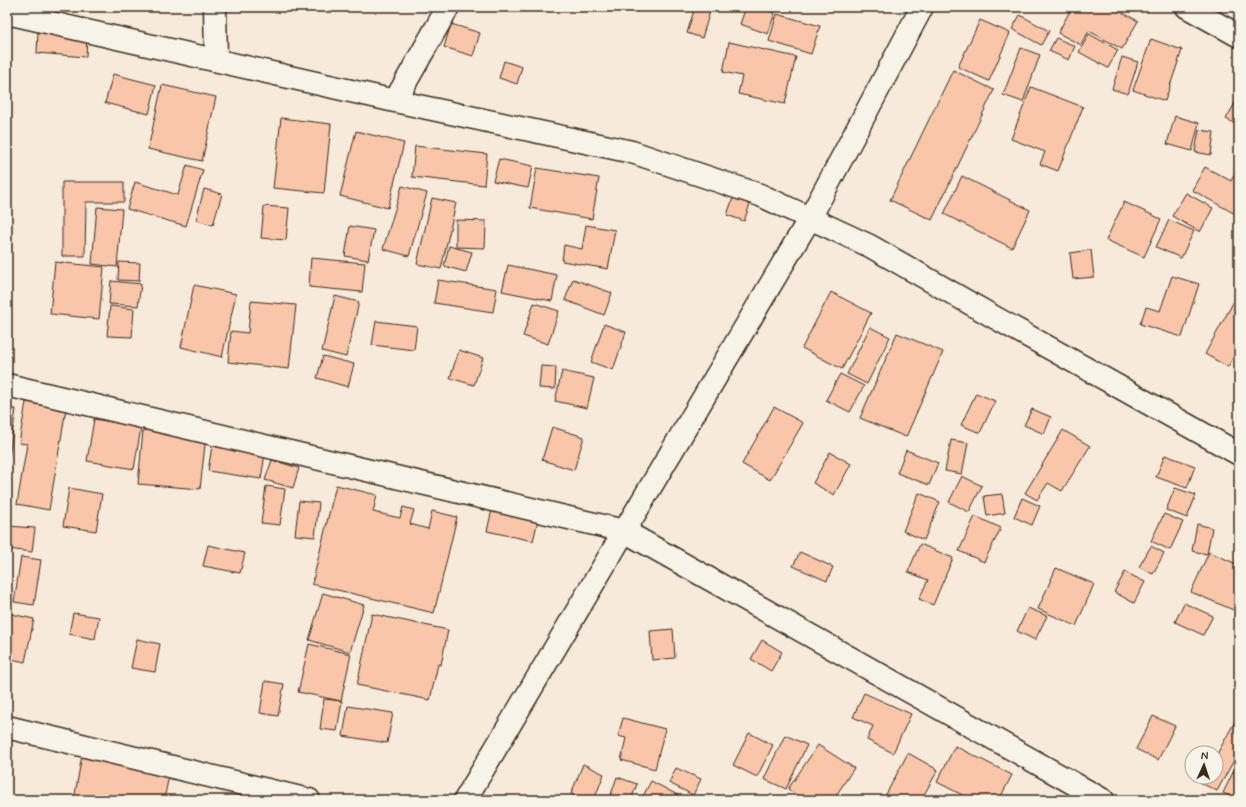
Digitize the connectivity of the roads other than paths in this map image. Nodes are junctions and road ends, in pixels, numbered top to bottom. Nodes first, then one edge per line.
1 (215, 7) edge
2 (448, 7) edge
3 (922, 7) edge
4 (1187, 7) edge
5 (7, 13) edge
6 (1239, 36) edge
7 (216, 60) junction
8 (395, 101) junction
9 (810, 218) junction
10 (7, 385) edge
11 (1239, 454) edge
12 (624, 531) junction
13 (7, 727) edge
14 (309, 800) edge
15 (465, 800) edge
16 (1103, 800) edge

1 - 7 street
2 - 8 street
3 - 9 street
4 - 6 street
5 - 7 street
7 - 8 street
8 - 9 street
9 - 11 street
9 - 12 street
10 - 12 street
12 - 15 street
12 - 16 street
13 - 14 street

